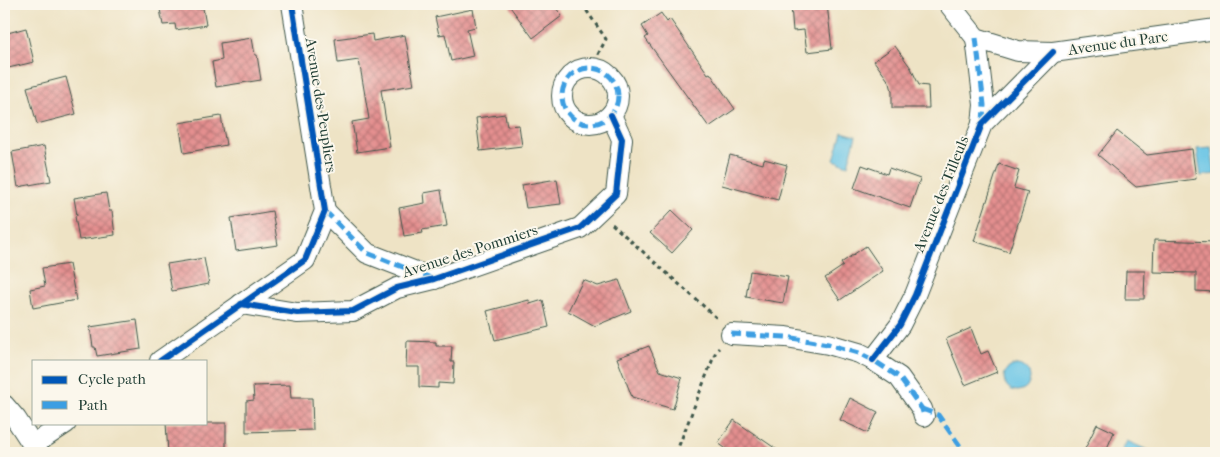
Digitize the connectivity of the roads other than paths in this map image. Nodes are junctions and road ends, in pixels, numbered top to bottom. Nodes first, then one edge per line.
1 (292, 4) edge
2 (949, 4) edge
3 (1216, 29) edge
4 (976, 38) junction
5 (1053, 52) junction
6 (611, 115) junction
7 (982, 124) junction
8 (325, 211) junction
9 (434, 279) junction
10 (241, 304) junction
11 (731, 334) road end
12 (161, 360) edge
13 (873, 360) junction
14 (4, 405) edge
15 (924, 416) dead end
16 (65, 424) edge
17 (31, 449) edge

1 - 8 street, Avenue des Peupliers
2 - 4 street
3 - 5 street, Avenue du Parc
4 - 5 street, Avenue du Parc
4 - 7 street, Avenue des Tilleuls
5 - 7 street, Avenue des Tilleuls
6 - 6 street
6 - 9 street, Avenue des Pommiers
7 - 13 street, Avenue des Tilleuls
8 - 9 street, Avenue des Pommiers
8 - 10 street
9 - 10 street, Avenue des Pommiers
10 - 12 street
11 - 13 street
13 - 15 street
14 - 17 street
16 - 17 street

